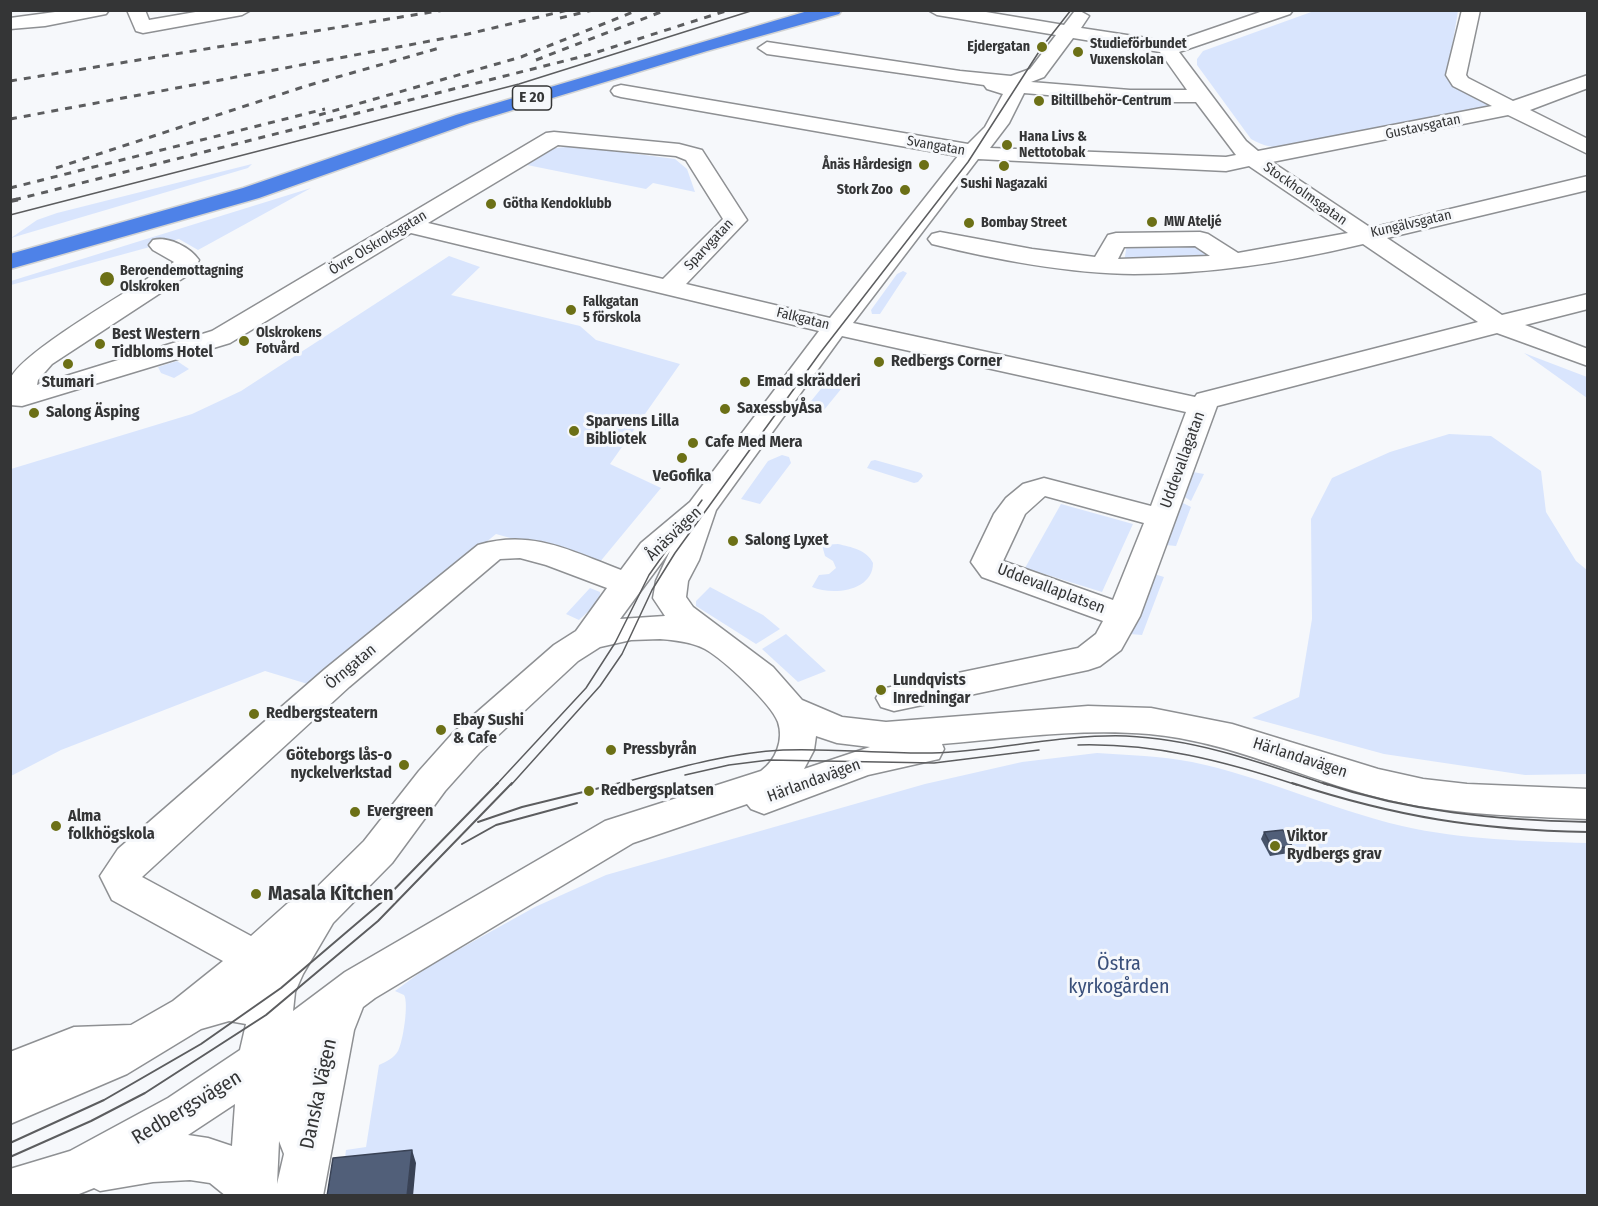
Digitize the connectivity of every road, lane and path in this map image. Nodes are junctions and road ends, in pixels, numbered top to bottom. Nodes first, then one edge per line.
1 (100, 10) edge
2 (242, 10) edge
3 (790, 10) edge
4 (833, 10) edge
5 (937, 10) edge
6 (1084, 10) edge
7 (1284, 10) edge
8 (1471, 10) edge
9 (140, 19) edge
10 (10, 24) edge
11 (1072, 32) junction
12 (1166, 47) junction
13 (767, 48) dead end
14 (1587, 81) edge
15 (1019, 88) junction
16 (621, 91) dead end
17 (1202, 96) junction
18 (1511, 108) junction
19 (724, 109) junction
20 (693, 137) junction
21 (1587, 148) edge
22 (972, 152) junction
23 (1256, 160) junction
24 (1587, 183) edge
25 (406, 225) junction
26 (1363, 235) junction
27 (940, 239) dead end
28 (161, 245) dead end
29 (10, 247) edge
30 (55, 250) junction
31 (10, 262) edge
32 (10, 272) edge
33 (669, 287) junction
34 (1587, 301) edge
35 (1498, 324) junction
36 (835, 327) junction
37 (1587, 358) edge
38 (16, 397) edge
39 (1202, 407) junction
40 (701, 509) junction
41 (1162, 518) junction
42 (628, 584) junction
43 (1123, 616) junction
44 (588, 639) junction
45 (720, 642) junction
46 (894, 698) dead end
47 (789, 709) junction
48 (1012, 726) junction
49 (1587, 804) edge
50 (651, 823) junction
51 (318, 911) junction
52 (254, 957) junction
53 (347, 995) junction
54 (188, 1014) junction
55 (273, 1040) junction
56 (140, 1043) junction
57 (10, 1073) edge
58 (10, 1103) edge
59 (80, 1170) junction
60 (303, 1174) edge
61 (10, 1192) edge
62 (253, 1195) edge

1 - 10 street
2 - 9 street
3 - 29 highway, E 20
4 - 30 highway, E 20
5 - 11 street
6 - 11 street, Ånäsvägen
7 - 12 street
8 - 18 street
11 - 12 street
11 - 15 street, Ånäsvägen
12 - 17 street, Stockholmsgatan
13 - 15 street
14 - 18 street, Gustavsgatan
15 - 17 street
15 - 22 street, Ånäsvägen
16 - 19 street, Svangatan
17 - 23 street, Stockholmsgatan
18 - 21 street
18 - 23 street, Gustavsgatan
19 - 20 street
19 - 22 street, Svangatan
20 - 25 street, Övre Olskroksgatan
20 - 33 street, Sparvgatan
22 - 23 street, Svangatan
22 - 36 street, Ånäsvägen
23 - 26 street, Stockholmsgatan
24 - 26 street, Kungälvsgatan
25 - 33 street, Falkgatan
25 - 38 street, Övre Olskroksgatan
26 - 27 street, Kungälvsgatan
26 - 35 street, Stockholmsgatan
28 - 38 street
30 - 31 highway, E 20
30 - 32 highway
33 - 36 street, Falkgatan
34 - 35 street, Uddevallagatan
35 - 37 street, Stockholmsgatan
35 - 39 street, Uddevallagatan
36 - 39 street, Falkgatan
36 - 40 street, Ånäsvägen
39 - 41 street, Uddevallagatan
40 - 42 street, Ånäsvägen
40 - 45 street
41 - 43 street, Uddevallagatan
41 - 43 street, Uddevallaplatsen
42 - 44 street, Ånäsvägen
42 - 52 street, Örngatan
43 - 46 street, Uddevallagatan
44 - 45 street
44 - 51 street, Ånäsvägen
45 - 47 street
47 - 48 street, Härlandavägen
47 - 50 street, Härlandavägen
48 - 49 street, Härlandavägen
48 - 50 street, Härlandavägen
50 - 53 street, Härlandavägen
51 - 52 street
51 - 55 street
52 - 54 street
53 - 55 street, Redbergsvägen
53 - 60 street, Danska Vägen
54 - 55 street
54 - 56 street
55 - 59 street, Redbergsvägen
55 - 60 street
55 - 62 street
56 - 57 street
56 - 58 street
59 - 61 street, Redbergsvägen
59 - 62 street

